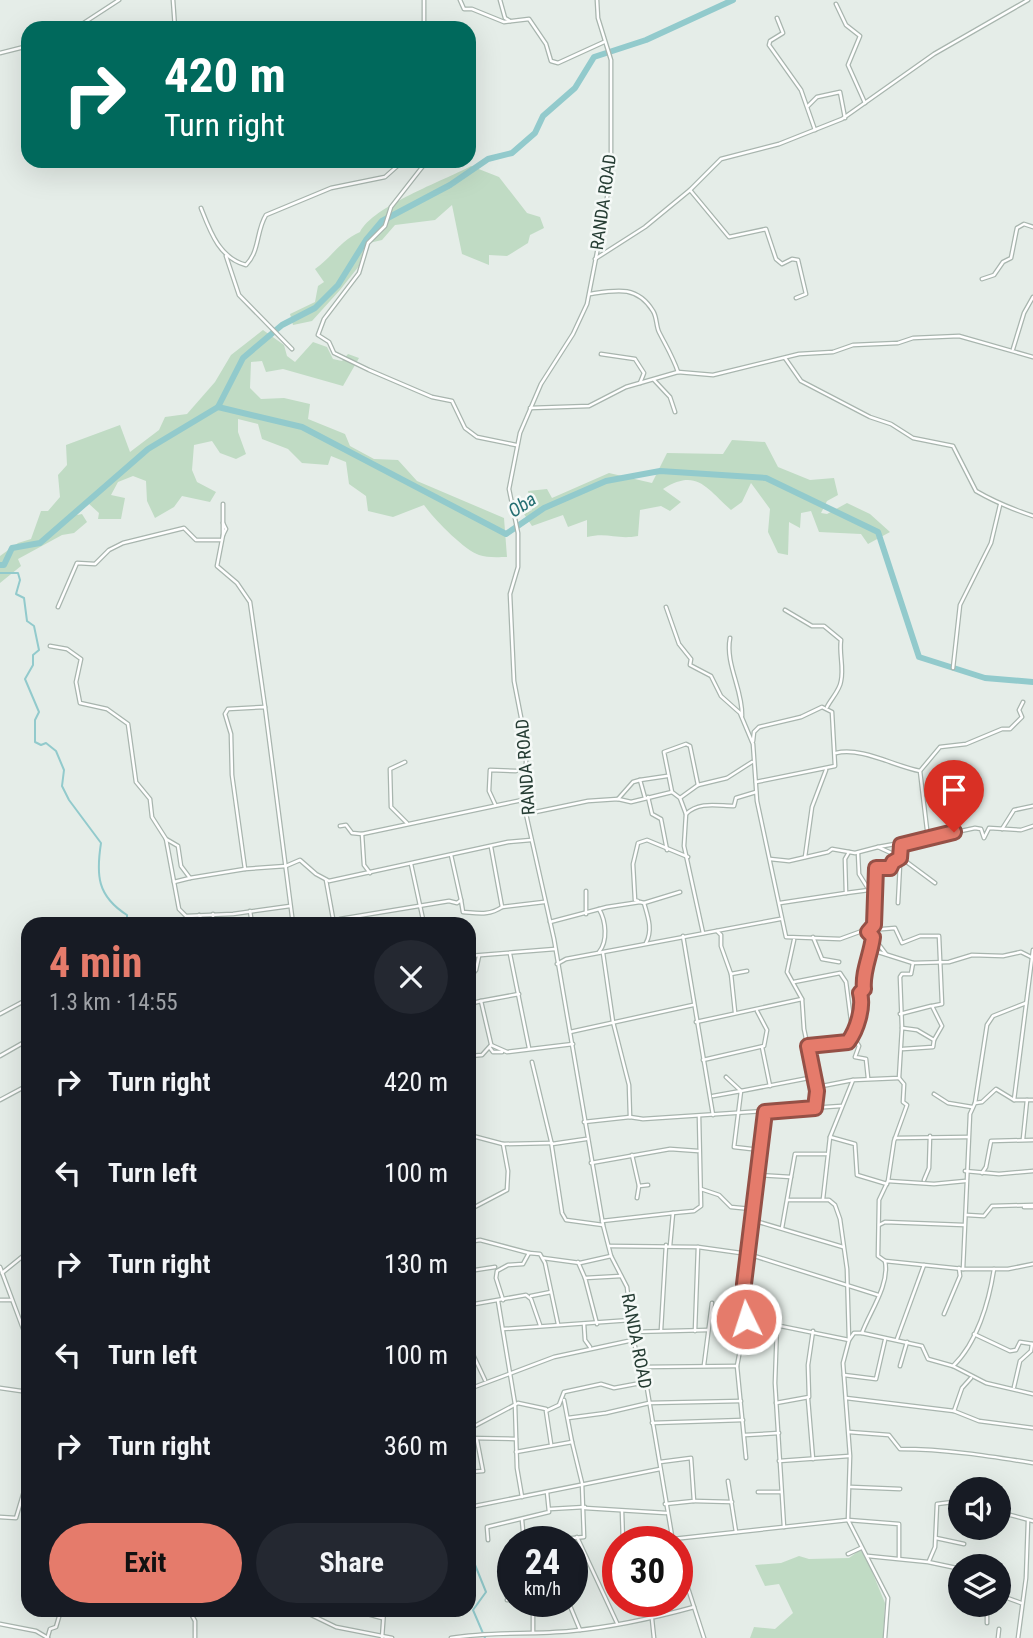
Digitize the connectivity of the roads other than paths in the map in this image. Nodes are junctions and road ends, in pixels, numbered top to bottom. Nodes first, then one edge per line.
1 (118, 0) edge
2 (173, 0) edge
3 (424, 0) edge
4 (460, 0) edge
5 (500, 0) edge
6 (597, 0) edge
7 (1028, 0) edge
8 (836, 4) dead end
9 (777, 18) dead end
10 (86, 21) edge
11 (174, 21) edge
12 (424, 21) edge
13 (510, 21) junction
14 (604, 42) junction
15 (21, 48) edge
16 (0, 54) edge
17 (865, 104) junction
18 (808, 106) junction
19 (845, 118) junction
20 (815, 130) junction
21 (395, 168) edge
22 (422, 168) edge
23 (690, 190) junction
24 (201, 208) dead end
25 (1033, 228) edge
26 (225, 253) junction
27 (595, 260) junction
28 (982, 279) dead end
29 (590, 294) junction
30 (1033, 297) edge
31 (796, 298) dead end
32 (292, 349) dead end
33 (1013, 351) junction
34 (601, 354) dead end
35 (1033, 357) edge
36 (785, 358) junction
37 (678, 372) junction
38 (654, 380) junction
39 (640, 383) junction
40 (530, 408) junction
41 (675, 412) dead end
42 (516, 445) junction
43 (223, 504) dead end
44 (1000, 505) junction
45 (1033, 516) edge
46 (220, 540) junction
47 (58, 607) dead end
48 (666, 607) dead end
49 (785, 610) dead end
50 (730, 638) dead end
51 (51, 646) dead end
52 (953, 668) dead end
53 (1023, 702) dead end
54 (265, 707) junction
55 (827, 707) junction
56 (741, 716) junction
57 (753, 744) junction
58 (836, 753) junction
59 (405, 762) dead end
60 (752, 762) junction
61 (826, 769) junction
62 (516, 771) dead end
63 (920, 771) junction
64 (668, 776) junction
65 (640, 780) junction
66 (756, 782) junction
67 (698, 785) junction
68 (672, 792) junction
69 (756, 792) junction
70 (646, 798) junction
71 (680, 798) junction
72 (527, 799) junction
73 (618, 799) junction
74 (498, 805) junction
75 (1033, 806) edge
76 (526, 814) junction
77 (686, 814) junction
78 (407, 823) junction
79 (340, 826) dead end
80 (1033, 826) edge
81 (1002, 829) junction
82 (362, 834) junction
83 (928, 838) junction
84 (166, 839) junction
85 (531, 840) junction
86 (901, 845) junction
87 (491, 846) junction
88 (878, 847) junction
89 (667, 850) junction
90 (849, 852) junction
91 (858, 853) junction
92 (450, 855) junction
93 (688, 857) junction
94 (805, 857) junction
95 (900, 858) junction
96 (770, 859) junction
97 (411, 864) junction
98 (286, 866) junction
99 (246, 869) junction
100 (370, 873) junction
101 (190, 878) junction
102 (326, 880) junction
103 (173, 882) junction
104 (935, 883) dead end
105 (586, 891) dead end
106 (680, 892) dead end
107 (846, 892) junction
108 (461, 900) junction
109 (545, 902) junction
110 (642, 903) junction
111 (779, 903) junction
112 (898, 903) dead end
113 (290, 905) junction
114 (419, 905) junction
115 (502, 907) junction
116 (599, 909) junction
117 (250, 911) junction
118 (213, 914) joint
119 (199, 915) joint
120 (586, 915) junction
121 (251, 917) edge
122 (292, 917) edge
123 (333, 917) edge
124 (351, 917) edge
125 (422, 917) edge
126 (781, 918) junction
127 (550, 922) junction
128 (717, 931) junction
129 (869, 931) junction
130 (703, 933) junction
131 (683, 936) junction
132 (813, 937) junction
133 (873, 937) junction
134 (794, 940) junction
135 (646, 943) junction
136 (555, 949) junction
137 (872, 950) junction
138 (1033, 950) edge
139 (601, 952) junction
140 (510, 954) junction
141 (886, 954) junction
142 (479, 956) joint
143 (1032, 958) edge
144 (839, 962) dead end
145 (913, 962) junction
146 (939, 962) junction
147 (557, 964) junction
148 (476, 970) edge
149 (747, 971) dead end
150 (731, 974) junction
151 (793, 982) junction
152 (1031, 985) edge
153 (519, 993) junction
154 (802, 999) junction
155 (481, 1001) junction
156 (476, 1002) edge
157 (21, 1003) edge
158 (1026, 1003) junction
159 (942, 1004) junction
160 (693, 1006) junction
161 (757, 1011) junction
162 (735, 1013) junction
163 (0, 1014) edge
164 (900, 1014) junction
165 (614, 1022) junction
166 (696, 1022) junction
167 (902, 1028) junction
168 (570, 1032) junction
169 (853, 1036) junction
170 (934, 1040) junction
171 (21, 1044) edge
172 (573, 1044) junction
173 (491, 1046) junction
174 (808, 1046) junction
175 (762, 1047) junction
176 (529, 1048) junction
177 (903, 1049) junction
178 (476, 1055) edge
179 (0, 1056) edge
180 (703, 1060) junction
181 (532, 1062) dead end
182 (814, 1076) junction
183 (726, 1077) dead end
184 (868, 1078) junction
185 (899, 1078) junction
186 (853, 1080) junction
187 (770, 1086) junction
188 (817, 1087) junction
189 (21, 1089) edge
190 (741, 1091) junction
191 (934, 1094) dead end
192 (712, 1096) junction
193 (0, 1100) edge
194 (1014, 1100) junction
195 (1027, 1100) junction
196 (1033, 1100) edge
197 (973, 1105) junction
198 (841, 1106) junction
199 (815, 1108) junction
200 (765, 1112) junction
201 (739, 1113) junction
202 (713, 1115) junction
203 (699, 1116) junction
204 (630, 1117) junction
205 (584, 1122) junction
206 (930, 1136) junction
207 (476, 1137) edge
208 (830, 1137) junction
209 (968, 1137) junction
210 (895, 1138) junction
211 (587, 1139) junction
212 (1023, 1139) junction
213 (1033, 1140) edge
214 (552, 1143) junction
215 (503, 1144) junction
216 (760, 1150) junction
217 (699, 1152) junction
218 (826, 1154) junction
219 (632, 1155) junction
220 (592, 1163) junction
221 (965, 1171) junction
222 (1033, 1171) edge
223 (984, 1172) junction
224 (756, 1175) junction
225 (791, 1177) junction
226 (986, 1180) dead end
227 (923, 1181) junction
228 (965, 1181) junction
229 (888, 1182) junction
230 (648, 1185) dead end
231 (639, 1186) junction
232 (701, 1189) junction
233 (637, 1198) dead end
234 (823, 1199) junction
235 (788, 1200) junction
236 (476, 1206) edge
237 (1033, 1206) edge
238 (752, 1209) junction
239 (673, 1213) junction
240 (967, 1215) junction
241 (752, 1220) junction
242 (602, 1223) junction
243 (879, 1225) junction
244 (964, 1225) junction
245 (782, 1228) junction
246 (476, 1241) edge
247 (668, 1245) junction
248 (609, 1246) junction
249 (698, 1247) junction
250 (844, 1247) junction
251 (529, 1253) junction
252 (748, 1254) junction
253 (611, 1256) junction
254 (21, 1258) edge
255 (543, 1258) junction
256 (885, 1261) junction
257 (578, 1262) junction
258 (1033, 1264) edge
259 (924, 1265) junction
260 (0, 1267) edge
261 (495, 1267) dead end
262 (961, 1269) junction
263 (994, 1269) junction
264 (476, 1270) edge
265 (2, 1273) junction
266 (621, 1276) junction
267 (585, 1279) junction
268 (848, 1286) junction
269 (551, 1292) junction
270 (878, 1295) junction
271 (529, 1296) junction
272 (0, 1300) edge
273 (11, 1300) junction
274 (503, 1300) junction
275 (498, 1301) junction
276 (712, 1303) dead end
277 (476, 1304) edge
278 (944, 1314) dead end
279 (746, 1319) junction
280 (631, 1320) junction
281 (558, 1324) junction
282 (584, 1324) junction
283 (597, 1324) junction
284 (21, 1325) edge
285 (540, 1325) junction
286 (777, 1325) junction
287 (503, 1329) junction
288 (661, 1330) junction
289 (708, 1330) junction
290 (695, 1331) junction
291 (813, 1331) junction
292 (632, 1332) junction
293 (862, 1333) junction
294 (974, 1334) junction
295 (897, 1339) junction
296 (633, 1340) junction
297 (849, 1340) junction
298 (885, 1340) junction
299 (906, 1342) junction
300 (1033, 1344) edge
301 (591, 1348) junction
302 (476, 1363) edge
303 (705, 1365) junction
304 (737, 1366) junction
305 (900, 1366) dead end
306 (953, 1366) junction
307 (642, 1367) junction
308 (510, 1372) junction
309 (844, 1375) junction
310 (971, 1378) junction
311 (485, 1380) junction
312 (646, 1382) junction
313 (476, 1385) edge
314 (0, 1388) edge
315 (1014, 1389) junction
316 (21, 1391) edge
317 (1033, 1394) edge
318 (564, 1398) junction
319 (846, 1398) junction
320 (808, 1399) junction
321 (741, 1401) junction
322 (649, 1403) junction
323 (776, 1403) junction
324 (515, 1404) junction
325 (547, 1410) junction
326 (954, 1411) junction
327 (568, 1418) junction
328 (743, 1420) junction
329 (652, 1423) junction
330 (476, 1425) edge
331 (1033, 1427) edge
332 (849, 1432) junction
333 (779, 1433) junction
334 (745, 1435) junction
335 (516, 1439) junction
336 (477, 1440) joint
337 (572, 1442) junction
338 (551, 1444) junction
339 (516, 1452) junction
340 (850, 1456) junction
341 (746, 1458) dead end
342 (813, 1459) junction
343 (779, 1461) junction
344 (660, 1462) junction
345 (1033, 1463) edge
346 (661, 1469) junction
347 (476, 1472) edge
348 (728, 1482) dead end
349 (582, 1483) junction
350 (849, 1487) junction
351 (900, 1489) dead end
352 (547, 1492) junction
353 (758, 1492) dead end
354 (781, 1492) junction
355 (522, 1497) junction
356 (21, 1501) edge
357 (694, 1501) junction
358 (732, 1502) junction
359 (948, 1503) edge
360 (665, 1504) junction
361 (476, 1506) edge
362 (585, 1507) junction
363 (550, 1509) junction
364 (622, 1511) junction
365 (667, 1513) junction
366 (1011, 1516) edge
367 (0, 1517) edge
368 (522, 1520) junction
369 (848, 1520) junction
370 (1028, 1521) junction
371 (1033, 1521) edge
372 (523, 1526) edge
373 (586, 1526) edge
374 (622, 1526) edge
375 (670, 1526) edge
376 (784, 1527) junction
377 (736, 1532) junction
378 (693, 1538) edge
379 (936, 1538) junction
380 (488, 1540) dead end
381 (964, 1544) dead end
382 (861, 1548) junction
383 (848, 1554) dead end
384 (867, 1556) junction
385 (900, 1558) junction
386 (588, 1559) edge
387 (929, 1562) junction
388 (948, 1566) edge
389 (1011, 1599) edge
390 (1021, 1603) junction
391 (693, 1604) edge
392 (694, 1607) junction
393 (59, 1617) edge
394 (193, 1617) edge
395 (315, 1617) edge
396 (378, 1617) edge
397 (532, 1617) edge
398 (575, 1617) edge
399 (987, 1617) edge
400 (382, 1618) joint
401 (652, 1619) junction
402 (617, 1623) junction
403 (987, 1623) dead end
404 (0, 1625) edge
405 (999, 1629) dead end
406 (580, 1630) junction
407 (533, 1632) junction
408 (382, 1637) edge
409 (48, 1638) edge
410 (195, 1638) edge
411 (392, 1638) edge
412 (451, 1638) edge
413 (654, 1638) edge
414 (704, 1638) edge
415 (885, 1638) edge
416 (998, 1638) edge
417 (1018, 1638) edge

1 - 10 street
2 - 11 street
3 - 12 street
4 - 13 street
5 - 13 street
6 - 14 street, RANDA ROAD
7 - 17 street
8 - 17 street
9 - 18 street
13 - 14 street
14 - 27 street, RANDA ROAD
15 - 16 street
17 - 19 street
18 - 19 street
18 - 20 street
19 - 20 street
20 - 23 street
21 - 26 street
22 - 42 street
23 - 27 street
23 - 31 street
24 - 26 street
25 - 28 street
26 - 32 street
27 - 29 street, RANDA ROAD
29 - 37 street
29 - 40 street, RANDA ROAD
30 - 33 street
33 - 35 street
33 - 36 street
34 - 39 street
36 - 37 street
36 - 44 street
37 - 38 street
38 - 39 street
38 - 41 street
39 - 40 street
40 - 42 street, RANDA ROAD
42 - 72 street, RANDA ROAD
43 - 46 street
44 - 45 street
44 - 52 street
46 - 47 street
46 - 54 street
48 - 56 street
49 - 55 street
50 - 56 street
51 - 84 street
53 - 63 street
54 - 98 street
54 - 99 street
55 - 57 street
55 - 58 street
56 - 57 street
57 - 60 street
58 - 61 street
58 - 63 street
59 - 78 street
60 - 66 street
60 - 67 street
61 - 66 street
61 - 94 street
62 - 74 street
63 - 83 street
64 - 65 street
64 - 67 street
64 - 68 street
65 - 70 street
65 - 73 street
66 - 69 street
67 - 71 street
68 - 70 street
68 - 71 street
69 - 77 street
69 - 96 street
70 - 73 street
70 - 89 street
71 - 77 street
72 - 74 street
72 - 76 street, RANDA ROAD
73 - 76 street
74 - 78 street
75 - 81 street
76 - 85 street, RANDA ROAD
77 - 93 street
78 - 82 street
79 - 82 street
80 - 81 street
81 - 83 street
82 - 100 street
83 - 86 street
84 - 101 street
84 - 103 street
85 - 87 street
85 - 109 street, RANDA ROAD
86 - 88 street
86 - 95 street
87 - 92 street
87 - 115 street
88 - 91 street
88 - 95 street
89 - 93 street
89 - 110 street
90 - 91 street
90 - 94 street
90 - 107 street
91 - 107 street
92 - 97 street
92 - 108 street
93 - 130 street
94 - 96 street
95 - 104 street
95 - 112 street
95 - 129 street
96 - 111 street
97 - 100 street
97 - 114 street
98 - 99 street
98 - 102 street
98 - 113 street
99 - 101 street
100 - 102 street
101 - 103 street
102 - 123 street
103 - 119 street
105 - 120 street
106 - 110 street
107 - 111 street
108 - 114 street
108 - 115 street
109 - 115 street
109 - 127 street, RANDA ROAD
110 - 116 street
110 - 135 street
111 - 126 street
113 - 117 street
113 - 122 street
114 - 124 street
114 - 125 street
116 - 120 street
116 - 139 street
117 - 118 street
117 - 121 street
118 - 119 street
120 - 127 street
126 - 128 street
126 - 134 street
127 - 136 street, RANDA ROAD
128 - 130 street
128 - 150 street
129 - 132 street
129 - 133 street
129 - 146 street
130 - 131 street
131 - 135 street
131 - 160 street
132 - 134 street
132 - 144 street
133 - 137 street
133 - 141 street
134 - 151 street
135 - 139 street
136 - 140 street
136 - 147 street, RANDA ROAD
137 - 141 street
137 - 169 street
138 - 143 street
139 - 147 street
139 - 165 street
140 - 142 street
140 - 153 street
141 - 145 street
142 - 148 street
143 - 146 street
143 - 152 street
145 - 146 street
145 - 164 street
146 - 159 street
147 - 168 street, RANDA ROAD
149 - 150 street
150 - 162 street
151 - 154 street
151 - 169 street
152 - 158 street
153 - 155 street
153 - 176 street
154 - 161 street
154 - 174 street
155 - 156 street
155 - 173 street
157 - 163 street
158 - 194 street
158 - 197 street
159 - 164 street
159 - 170 street
160 - 165 street
160 - 166 street
161 - 162 street
161 - 175 street
162 - 166 street
164 - 167 street
165 - 168 street
165 - 204 street
166 - 180 street
167 - 170 street
167 - 177 street
168 - 172 street, RANDA ROAD
169 - 174 street
169 - 184 street
170 - 177 street
171 - 179 street
172 - 176 street
172 - 205 street, RANDA ROAD
173 - 176 street
173 - 178 street
174 - 182 street
175 - 180 street
175 - 187 street
177 - 185 street
180 - 192 street
181 - 214 street
182 - 187 street
182 - 188 street
183 - 190 street
184 - 185 street
184 - 186 street
185 - 210 street
186 - 188 street
186 - 198 street
187 - 190 street
188 - 199 street
189 - 193 street
190 - 192 street
190 - 201 street
191 - 197 street
192 - 202 street
194 - 195 street
194 - 197 street
195 - 196 street
195 - 212 street
197 - 209 street
198 - 199 street
198 - 208 street
199 - 200 street
200 - 201 street
200 - 216 street
201 - 202 street
201 - 216 street
202 - 203 street
203 - 204 street
203 - 217 street
204 - 205 street
205 - 211 street, RANDA ROAD
206 - 209 street
206 - 210 street
206 - 227 street
207 - 215 street
208 - 218 street
208 - 229 street
209 - 221 street
210 - 229 street
211 - 214 street
211 - 220 street, RANDA ROAD
212 - 213 street
212 - 223 street
214 - 215 street
214 - 242 street
215 - 236 street
216 - 224 street
217 - 219 street
217 - 232 street
218 - 225 street
218 - 234 street
219 - 220 street
219 - 231 street
220 - 242 street, RANDA ROAD
221 - 223 street
221 - 228 street
222 - 223 street
223 - 226 street
224 - 225 street
224 - 238 street
225 - 235 street
227 - 228 street
227 - 229 street
228 - 240 street
229 - 243 street
230 - 231 street
231 - 233 street
232 - 238 street
232 - 239 street
234 - 235 street
234 - 250 street
235 - 245 street
237 - 240 street
238 - 241 street
239 - 242 street
239 - 247 street
240 - 244 street
241 - 245 street
241 - 252 street
242 - 248 street, RANDA ROAD
243 - 244 street
243 - 256 street
244 - 262 street
245 - 250 street
246 - 251 street
247 - 248 street
247 - 249 street
247 - 288 street
248 - 253 street, RANDA ROAD
249 - 252 street
249 - 290 street
250 - 268 street
251 - 255 street
251 - 274 street
252 - 268 street
252 - 279 street
253 - 257 street
253 - 266 street, RANDA ROAD
254 - 265 street
255 - 257 street
255 - 269 street
256 - 259 street
256 - 270 street
257 - 267 street
258 - 263 street
259 - 262 street
259 - 295 street
260 - 265 street
261 - 264 street
262 - 263 street
262 - 278 street
263 - 294 street
265 - 273 street
266 - 267 street
266 - 280 street, RANDA ROAD
267 - 283 street
268 - 270 street
268 - 297 street
269 - 271 street
269 - 281 street
270 - 293 street
271 - 274 street
271 - 285 street
272 - 273 street
273 - 284 street
274 - 275 street
275 - 277 street
275 - 287 street
276 - 289 street
279 - 286 street
279 - 304 street
280 - 283 street
280 - 292 street, RANDA ROAD
281 - 282 street
281 - 285 street
282 - 283 street
282 - 301 street
285 - 287 street
286 - 291 street
286 - 323 street
287 - 308 street
288 - 290 street
288 - 292 street
289 - 290 street
289 - 303 street
291 - 297 street
291 - 320 street
292 - 296 street, RANDA ROAD
293 - 297 street
293 - 298 street
294 - 300 street
294 - 306 street
295 - 298 street
295 - 299 street
296 - 301 street
296 - 307 street, RANDA ROAD
297 - 309 street
298 - 309 street
299 - 305 street
299 - 306 street
300 - 315 street
301 - 308 street
302 - 311 street
303 - 304 street
303 - 307 street
304 - 321 street
306 - 310 street
307 - 312 street, RANDA ROAD
308 - 311 street
308 - 324 street
309 - 319 street
310 - 315 street
310 - 326 street
311 - 313 street
312 - 318 street
312 - 322 street, RANDA ROAD
314 - 316 street
315 - 317 street
318 - 325 street
318 - 327 street
319 - 326 street
319 - 332 street
320 - 323 street
320 - 342 street
321 - 322 street
321 - 328 street
322 - 327 street
322 - 329 street, RANDA ROAD
323 - 333 street
324 - 325 street
324 - 330 street
324 - 335 street
325 - 338 street
326 - 331 street
327 - 337 street
328 - 329 street
328 - 334 street
329 - 344 street, RANDA ROAD
332 - 340 street
332 - 345 street
333 - 334 street
333 - 343 street
334 - 341 street
335 - 336 street
335 - 339 street
336 - 347 street
337 - 338 street
337 - 349 street
338 - 339 street
339 - 355 street
340 - 342 street
340 - 350 street
342 - 343 street
343 - 354 street
344 - 346 street, RANDA ROAD
344 - 357 street
346 - 349 street
346 - 360 street, RANDA ROAD
348 - 358 street
349 - 352 street
349 - 362 street
350 - 351 street
350 - 369 street
352 - 355 street
352 - 363 street
353 - 354 street
354 - 376 street
355 - 361 street
356 - 367 street
357 - 358 street
357 - 360 street
358 - 377 street
359 - 379 street
360 - 365 street, RANDA ROAD
362 - 363 street
362 - 364 street
362 - 373 street
363 - 368 street
364 - 365 street
364 - 374 street
365 - 375 street, RANDA ROAD
366 - 370 street
368 - 372 street
368 - 380 street
369 - 376 street
369 - 382 street
369 - 385 street
370 - 371 street
370 - 390 street
376 - 377 street
377 - 378 street
379 - 381 street
379 - 387 street
382 - 383 street
382 - 384 street
384 - 385 street
384 - 415 street
385 - 387 street
386 - 402 street
387 - 388 street
389 - 390 street
390 - 417 street
391 - 392 street
392 - 401 street
392 - 414 street
393 - 409 street
394 - 410 street
395 - 408 street
396 - 400 street
397 - 407 street
398 - 406 street
399 - 403 street
400 - 408 street
401 - 402 street
401 - 413 street
402 - 406 street
404 - 409 street
405 - 416 street
406 - 407 street
407 - 412 street
408 - 411 street

